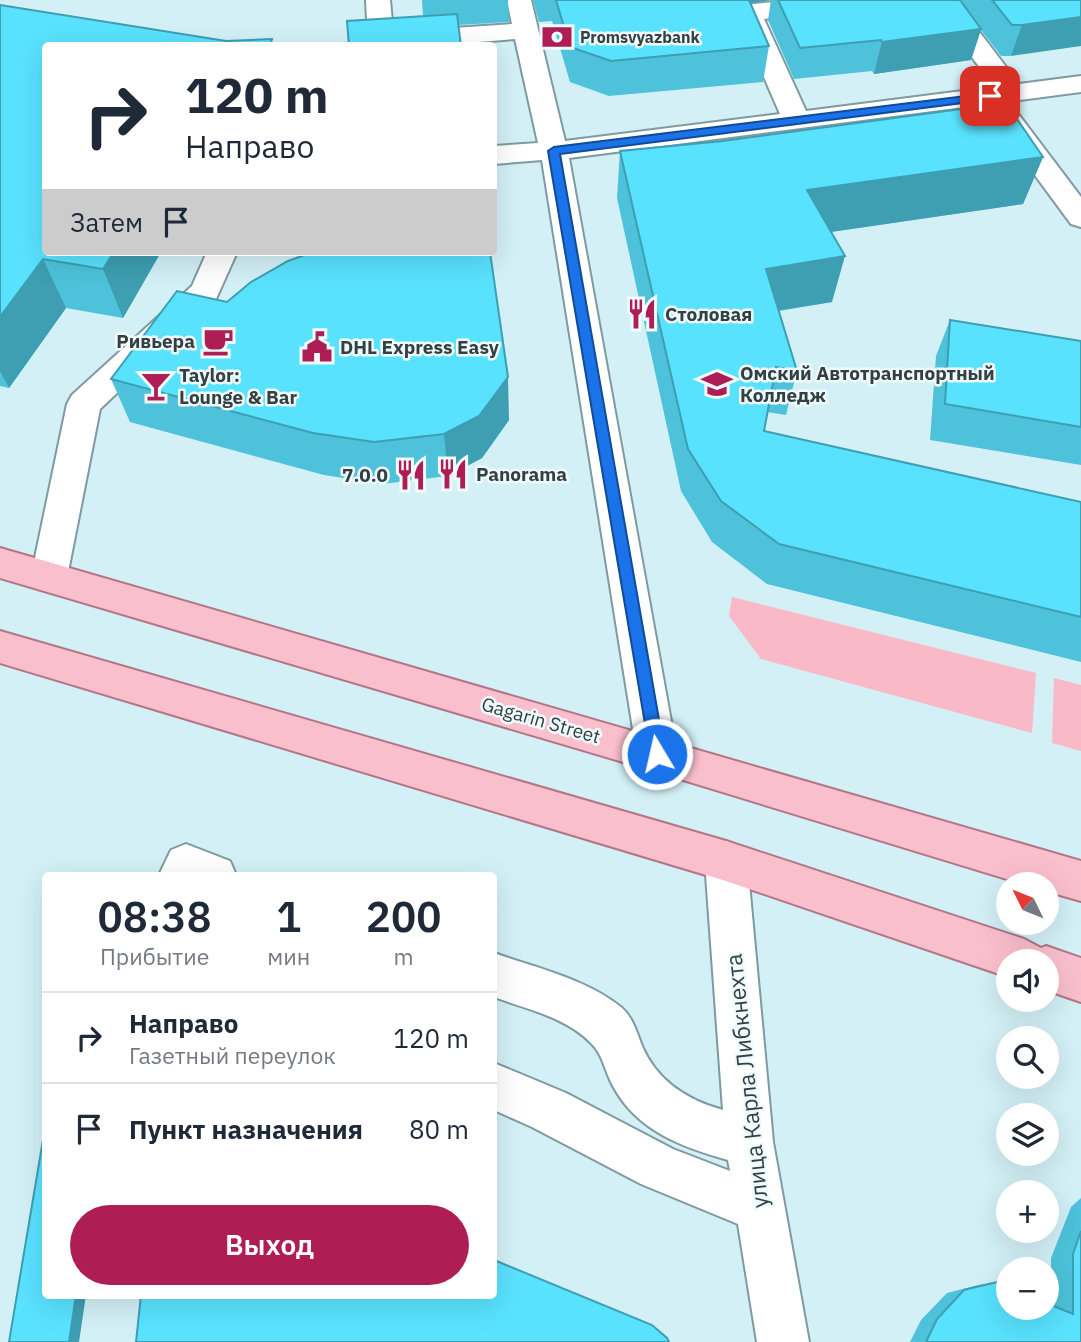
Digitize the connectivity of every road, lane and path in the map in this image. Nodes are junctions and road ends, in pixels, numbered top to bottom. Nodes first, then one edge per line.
1 (378, 0) edge
2 (519, 0) edge
3 (856, 0) edge
4 (749, 13) junction
5 (952, 13) edge
6 (672, 22) edge
7 (528, 40) junction
8 (497, 51) edge
9 (1081, 84) edge
10 (1002, 95) junction
11 (797, 121) junction
12 (497, 155) edge
13 (555, 158) junction
14 (497, 168) edge
15 (1081, 217) edge
16 (220, 256) edge
17 (0, 563) edge
18 (49, 577) junction
19 (0, 647) edge
20 (657, 754) junction
21 (726, 861) junction
22 (182, 872) edge
23 (207, 872) edge
24 (1081, 881) edge
25 (996, 952) edge
26 (1059, 972) edge
27 (497, 976) edge
28 (1081, 980) edge
29 (497, 1088) edge
30 (749, 1142) junction
31 (760, 1208) junction
32 (783, 1342) edge

1 - 7 street
2 - 7 street
3 - 4 street
4 - 6 street
4 - 11 street
5 - 10 street
7 - 8 street
7 - 13 street
9 - 10 street
10 - 11 street
10 - 15 street
11 - 13 street
12 - 13 street
13 - 14 street
13 - 20 street
16 - 18 street
17 - 18 main road, Gagarin Street
18 - 20 main road, Gagarin Street
19 - 21 main road
20 - 24 main road, Gagarin Street
21 - 25 main road
21 - 30 street, улица Карла Либкнехта
22 - 23 street
26 - 28 main road
27 - 30 street
29 - 31 street
30 - 31 street, улица Карла Либкнехта
31 - 32 street, улица Карла Либкнехта

